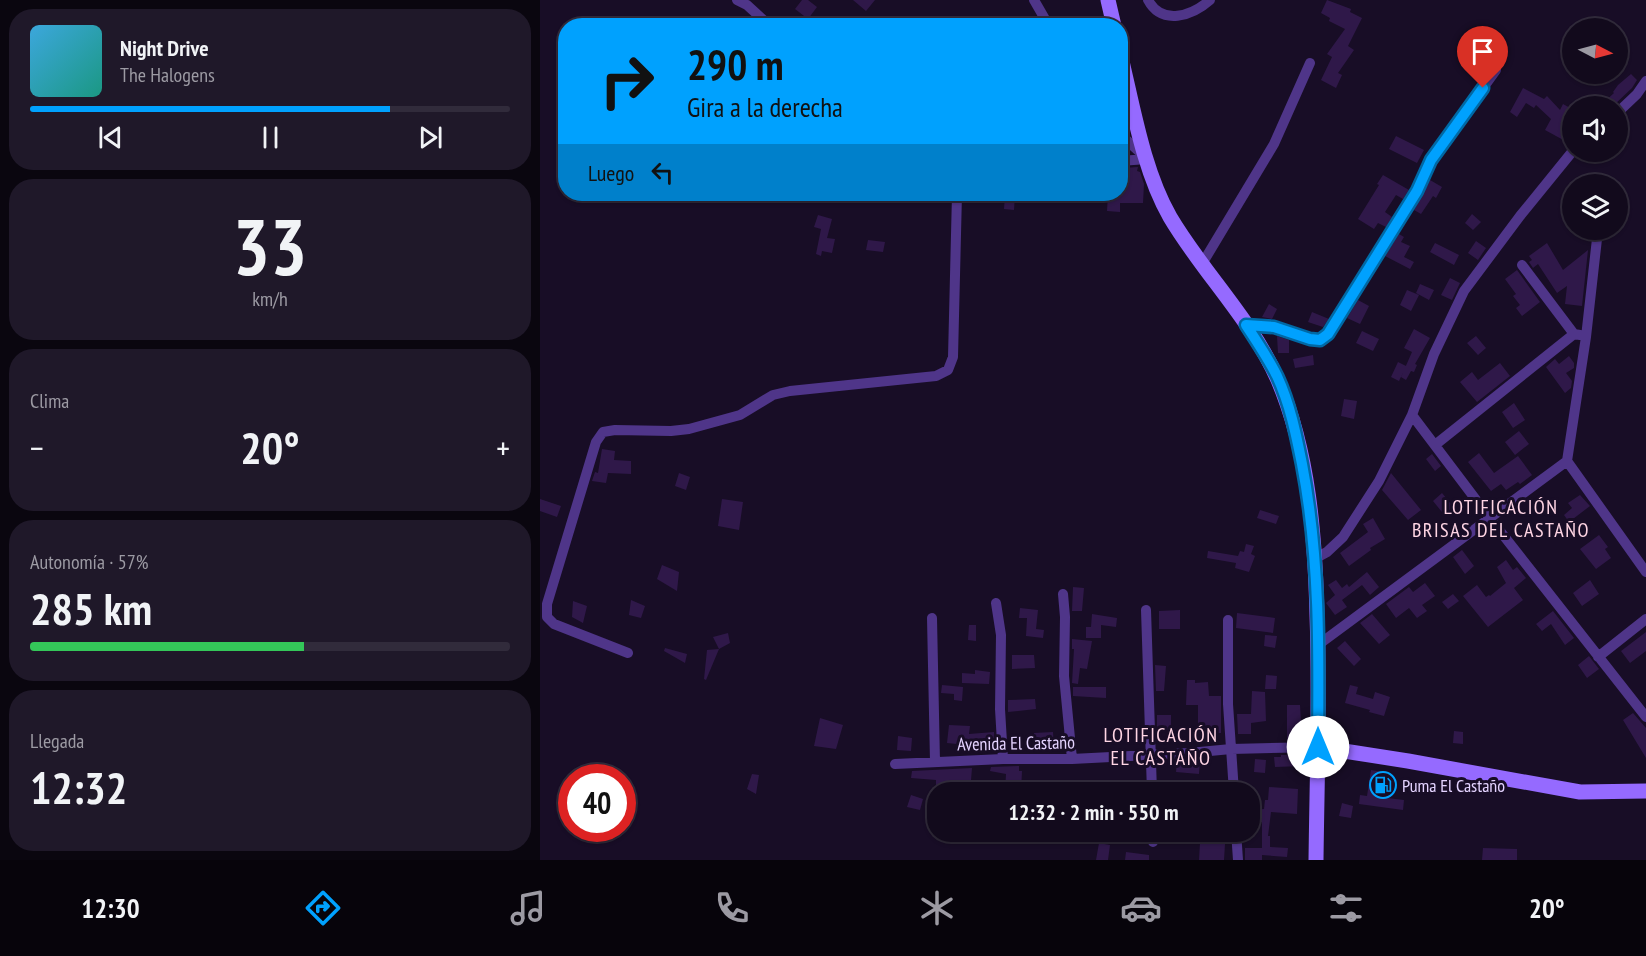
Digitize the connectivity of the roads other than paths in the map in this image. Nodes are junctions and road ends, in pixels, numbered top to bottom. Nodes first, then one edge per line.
1 (737, 0) edge
2 (1035, 0) edge
3 (1108, 0) edge
4 (1148, 0) edge
5 (1210, 0) edge
6 (761, 18) edge
7 (1045, 18) edge
8 (1112, 18) edge
9 (1310, 63) dead end
10 (1496, 70) dead end
11 (1646, 81) edge
12 (1128, 84) edge
13 (1628, 103) edge
14 (1128, 141) edge
15 (1147, 159) junction
16 (1128, 160) edge
17 (1564, 162) edge
18 (957, 201) edge
19 (1596, 240) edge
20 (1202, 264) junction
21 (1522, 265) dead end
22 (1246, 325) junction
23 (1580, 336) junction
24 (1412, 415) junction
25 (1435, 445) junction
26 (1567, 461) junction
27 (1489, 517) junction
28 (1316, 558) junction
29 (1646, 572) edge
30 (1063, 594) dead end
31 (996, 603) dead end
32 (1146, 610) dead end
33 (932, 618) dead end
34 (1646, 619) edge
35 (1228, 620) dead end
36 (1318, 645) junction
37 (628, 653) dead end
38 (1598, 657) junction
39 (1646, 717) edge
40 (1318, 747) junction
41 (1231, 749) junction
42 (1151, 755) junction
43 (1003, 759) junction
44 (1072, 759) junction
45 (935, 762) junction
46 (895, 764) dead end
47 (1152, 782) edge
48 (1233, 782) edge
49 (1646, 791) edge
50 (1237, 842) edge
51 (1238, 860) edge
52 (1316, 860) edge

1 - 6 street
2 - 7 street
3 - 8 street
4 - 5 street
9 - 20 street
10 - 22 street
11 - 13 street
12 - 15 street
14 - 15 street
15 - 16 street
15 - 20 street
17 - 24 street
18 - 37 street
19 - 23 street
20 - 22 street
21 - 23 street
22 - 28 street
23 - 25 street
23 - 26 street
24 - 25 street
24 - 28 street
25 - 27 street
26 - 27 street
26 - 29 street
27 - 36 street
27 - 38 street
28 - 36 street
30 - 44 street
31 - 43 street
32 - 42 street
33 - 45 street
34 - 38 street
35 - 41 street
36 - 40 street
38 - 39 street
40 - 41 street, Avenida El Castaño
40 - 49 street
40 - 52 street
41 - 42 street, Avenida El Castaño
41 - 48 street
42 - 44 street, Avenida El Castaño
42 - 47 street
43 - 44 street, Avenida El Castaño
43 - 45 street, Avenida El Castaño
45 - 46 street, Avenida El Castaño
50 - 51 street

